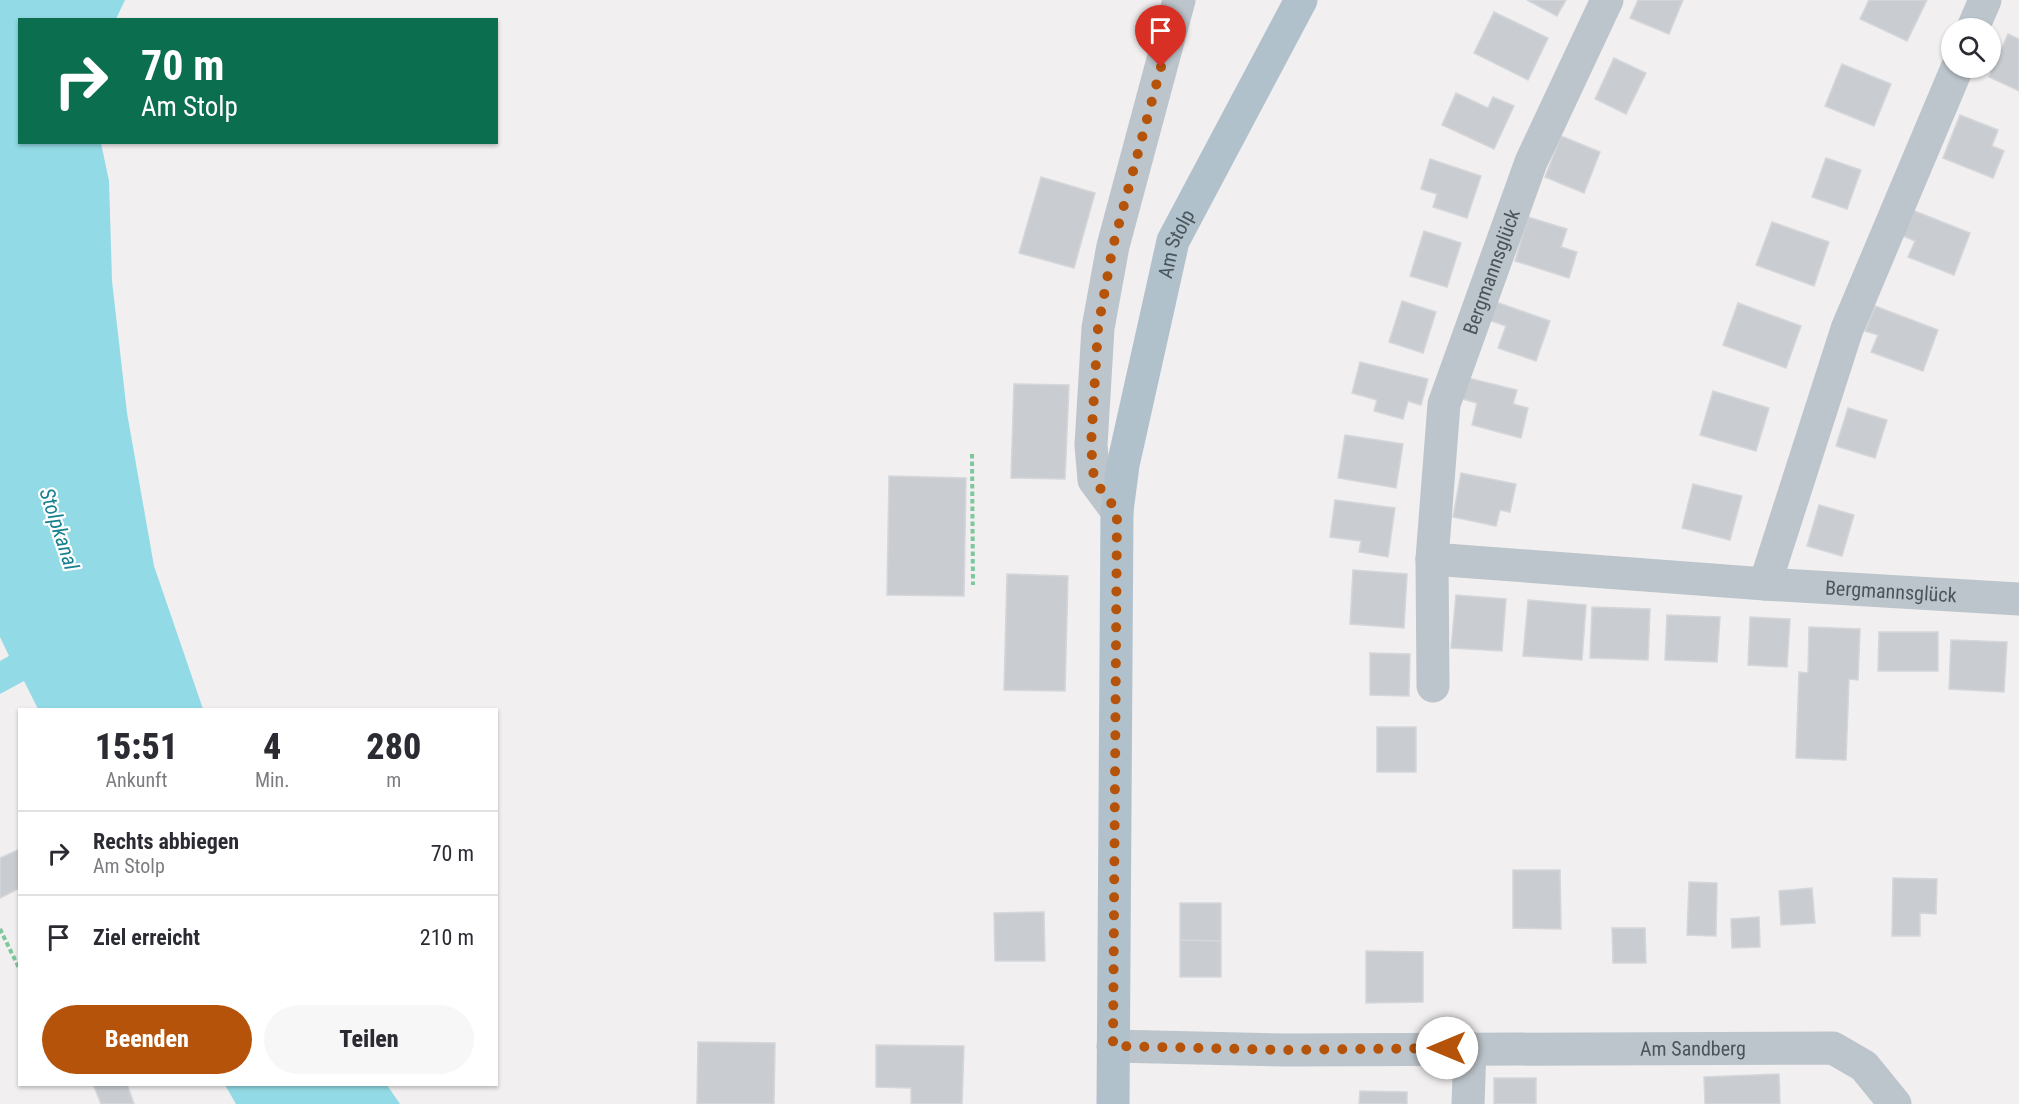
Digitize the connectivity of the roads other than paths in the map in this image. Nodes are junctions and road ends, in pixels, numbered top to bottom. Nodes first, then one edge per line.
1 (1179, 0) edge
2 (1301, 0) edge
3 (1607, 0) edge
4 (1985, 0) edge
5 (1977, 18) edge
6 (1953, 78) edge
7 (1117, 511) junction
8 (1432, 559) junction
9 (1765, 584) junction
10 (2019, 599) edge
11 (1433, 686) dead end
12 (1113, 1046) junction
13 (1470, 1048) junction
14 (1113, 1104) edge
15 (1468, 1104) edge
16 (1895, 1104) edge

1 - 7 street
2 - 7 main road, Am Stolp
3 - 8 street, Bergmannsglück
4 - 5 street
6 - 9 street
7 - 12 main road, Am Stolp
8 - 9 street, Bergmannsglück
8 - 11 street, Bergmannsglück
9 - 10 street, Bergmannsglück
12 - 13 street, Am Sandberg
12 - 14 main road, Am Stolp
13 - 15 street
13 - 16 street, Am Sandberg

